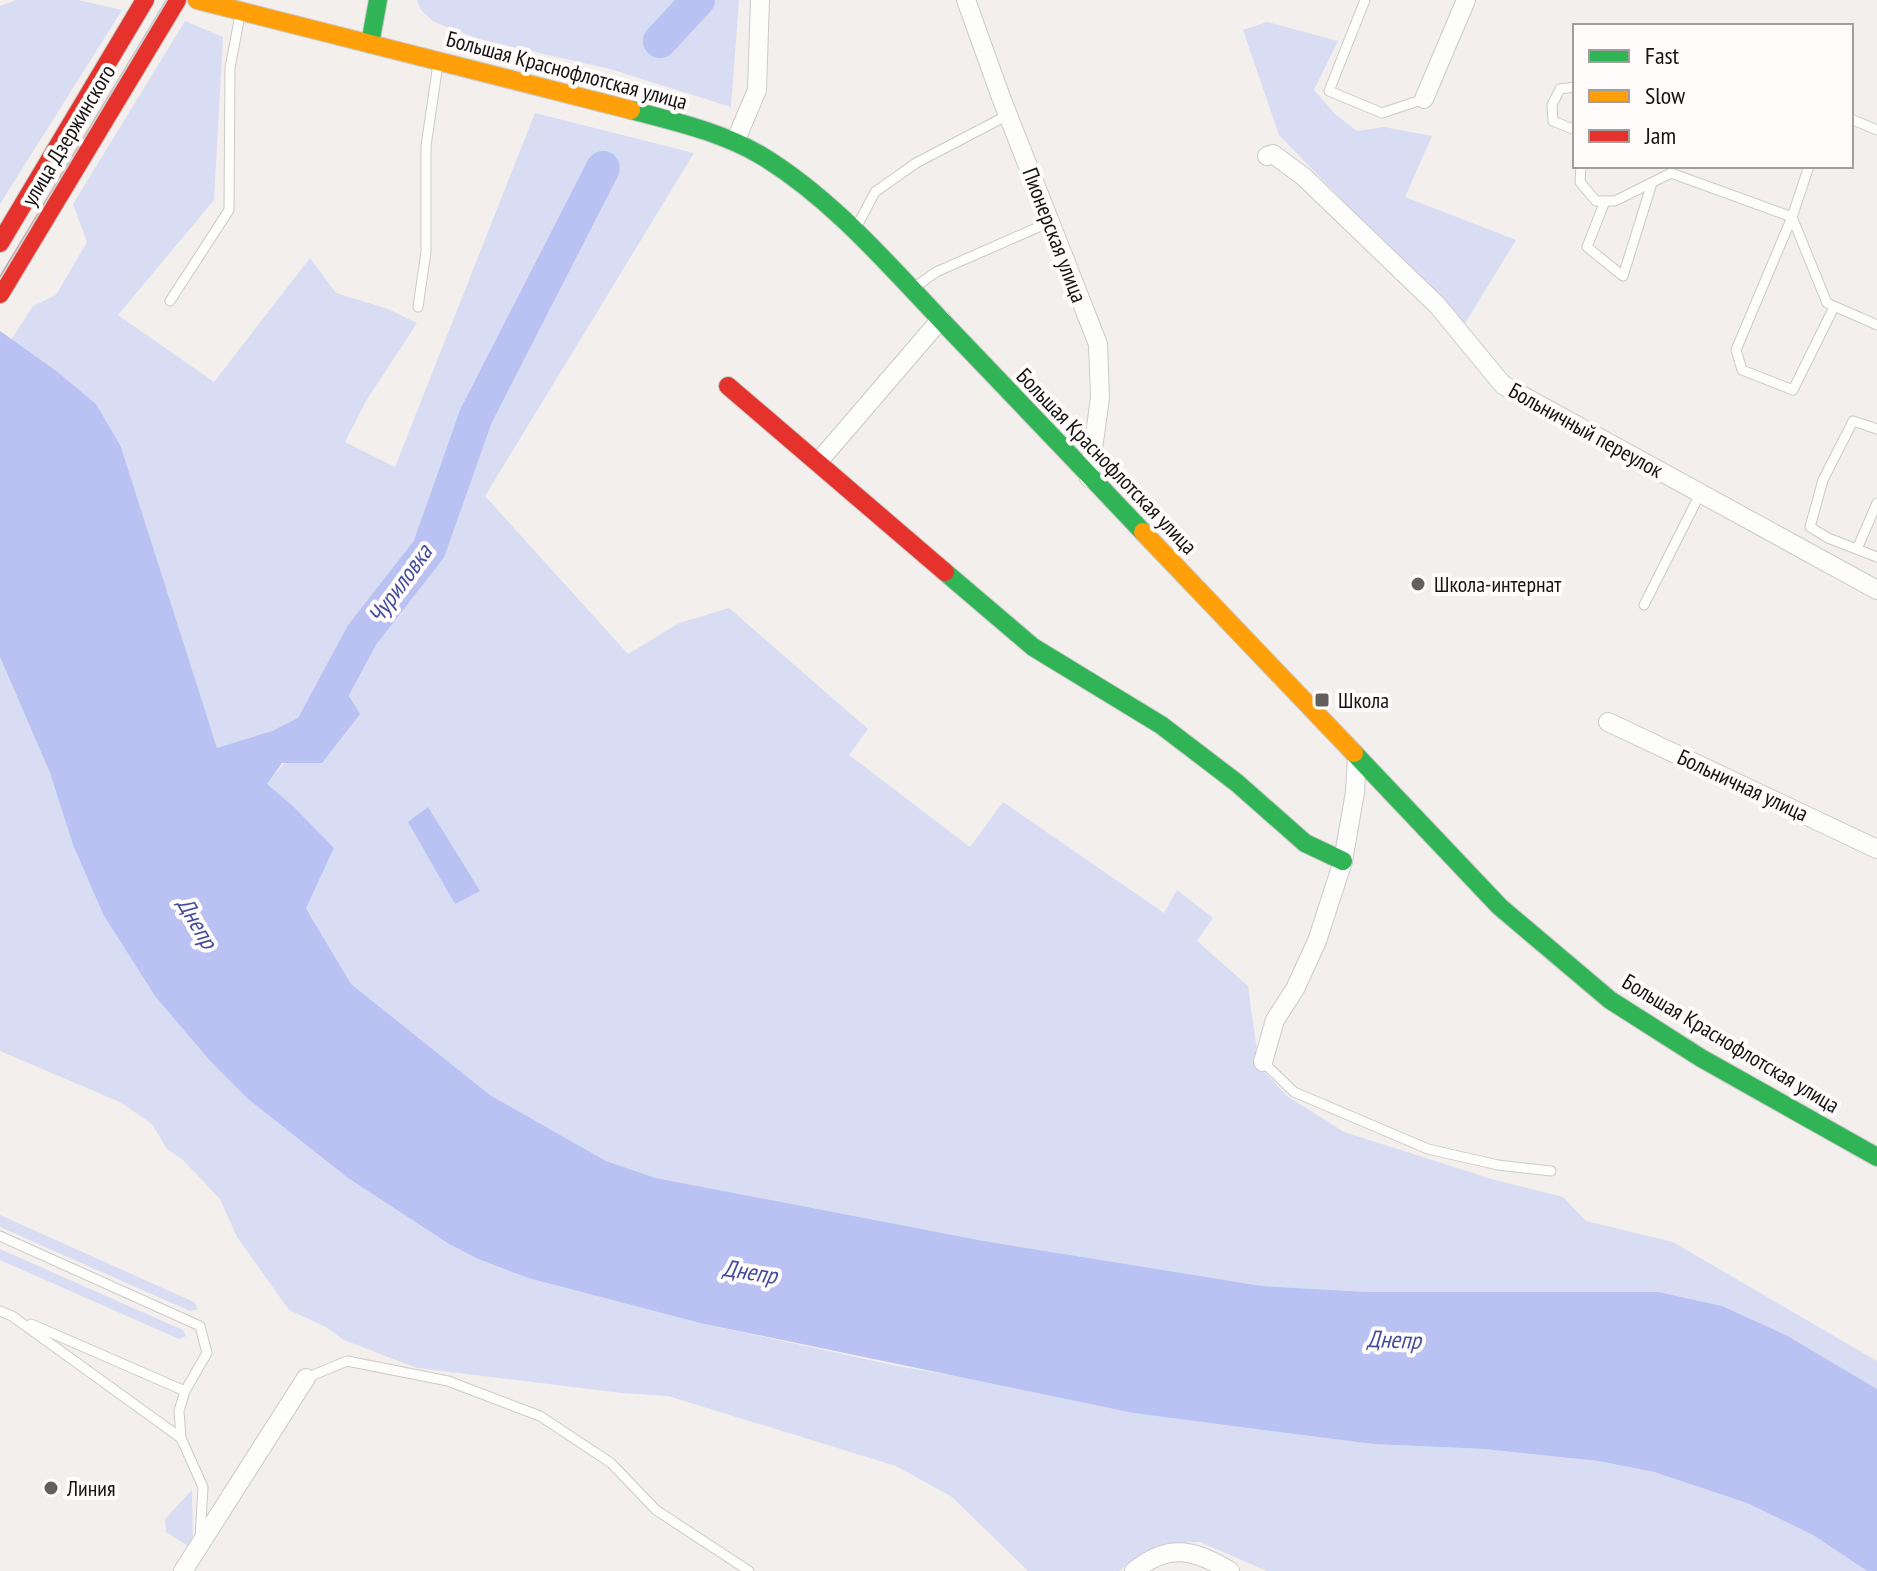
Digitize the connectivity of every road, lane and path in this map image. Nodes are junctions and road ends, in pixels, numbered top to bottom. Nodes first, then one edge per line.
1 (145, 0) edge
2 (177, 0) edge
3 (197, 0) edge
4 (378, 0) edge
5 (760, 0) edge
6 (966, 0) edge
7 (1365, 0) edge
8 (1466, 0) edge
9 (241, 11) junction
10 (370, 44) junction
11 (439, 61) junction
12 (1573, 87) edge
13 (1424, 99) joint
14 (1008, 115) junction
15 (1853, 120) edge
16 (1573, 129) edge
17 (1877, 130) edge
18 (735, 142) junction
19 (1267, 156) dead end
20 (1581, 168) edge
21 (1808, 168) edge
22 (1671, 170) edge
23 (1652, 183) junction
24 (1605, 201) junction
25 (1792, 217) junction
26 (1050, 222) junction
27 (854, 231) junction
28 (0, 243) edge
29 (912, 289) junction
30 (0, 294) edge
31 (170, 301) dead end
32 (418, 307) dead end
33 (1834, 307) junction
34 (941, 319) junction
35 (1877, 325) edge
36 (728, 386) dead end
37 (1877, 429) edge
38 (819, 461) junction
39 (1089, 478) junction
40 (1700, 494) junction
41 (1877, 503) edge
42 (1857, 549) junction
43 (1877, 557) edge
44 (1877, 590) edge
45 (1644, 605) dead end
46 (1608, 722) dead end
47 (1357, 757) junction
48 (1877, 849) edge
49 (1343, 861) junction
50 (1263, 1062) joint
51 (1877, 1157) edge
52 (1551, 1171) dead end
53 (0, 1236) edge
54 (0, 1311) edge
55 (12, 1316) junction
56 (306, 1378) joint
57 (185, 1391) junction
58 (181, 1438) junction
59 (200, 1546) junction
60 (183, 1571) edge
61 (749, 1571) edge
62 (1134, 1571) edge
63 (1230, 1571) edge

1 - 28 main road, улица Дзержинского
2 - 30 main road, улица Дзержинского
3 - 9 main road, Большая Краснофлотская улица
4 - 10 main road
5 - 18 street
6 - 14 street, Пионерская улица
7 - 13 lane
8 - 13 street
9 - 10 main road, Большая Краснофлотская улица
9 - 31 lane
10 - 11 main road, Большая Краснофлотская улица
11 - 18 main road, Большая Краснофлотская улица
11 - 32 lane
12 - 16 lane
14 - 26 street, Пионерская улица
14 - 27 lane
15 - 17 lane
18 - 27 main road, Большая Краснофлотская улица
19 - 40 street, Больничный переулок
20 - 24 lane
21 - 25 lane
22 - 23 lane
22 - 25 lane
23 - 24 lane
23 - 24 lane
25 - 33 lane
25 - 33 lane
26 - 29 lane
26 - 39 street, Пионерская улица
27 - 29 main road, Большая Краснофлотская улица
29 - 34 main road, Большая Краснофлотская улица
33 - 35 lane
34 - 38 street
34 - 39 main road, Большая Краснофлотская улица
36 - 38 main road
37 - 42 lane
38 - 49 main road
39 - 47 main road, Большая Краснофлотская улица
40 - 44 street, Больничный переулок
40 - 45 lane
41 - 42 lane
42 - 43 lane
46 - 48 street, Больничная улица
47 - 49 street
47 - 51 main road, Большая Краснофлотская улица
49 - 50 street
50 - 52 lane
53 - 57 lane
54 - 55 lane
55 - 57 lane
55 - 58 lane
56 - 59 street
56 - 61 lane
57 - 58 lane
58 - 59 lane
59 - 60 street
62 - 63 street

